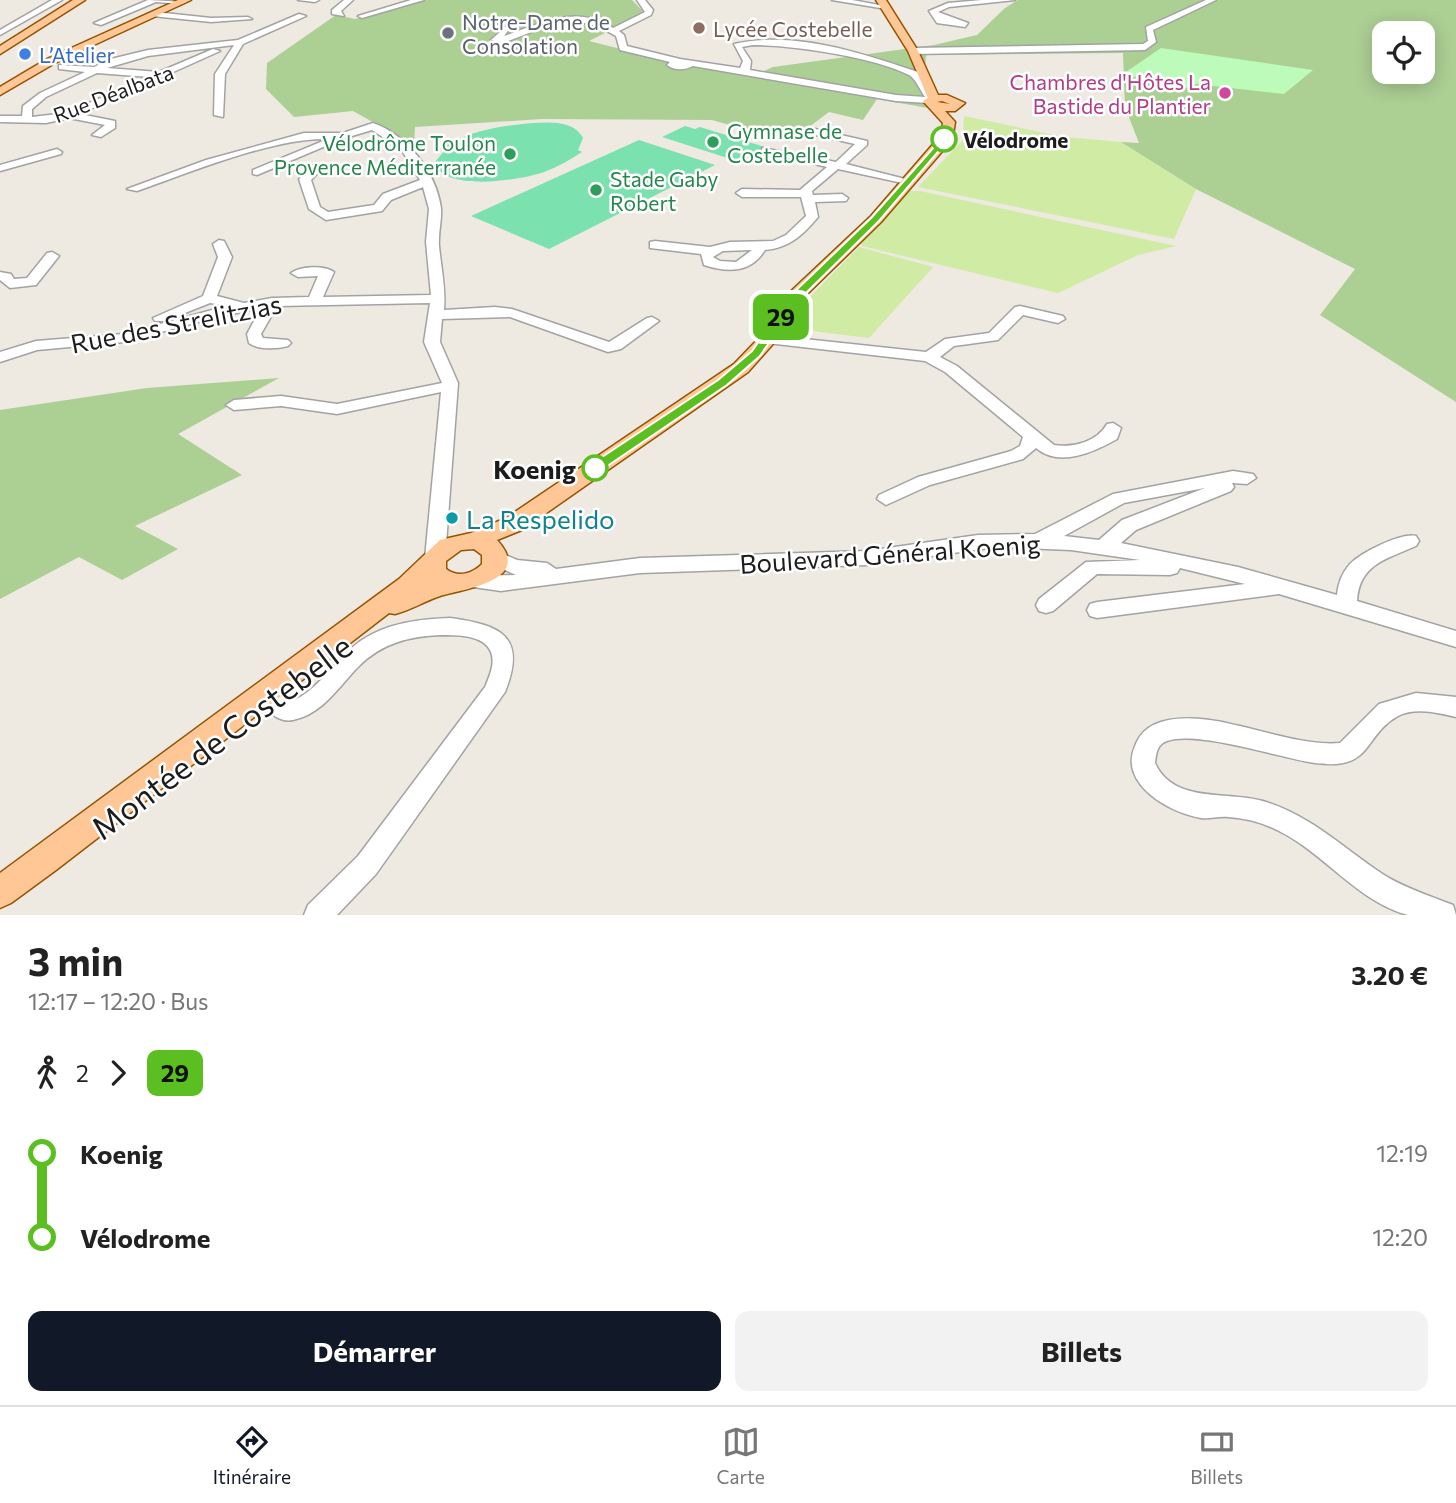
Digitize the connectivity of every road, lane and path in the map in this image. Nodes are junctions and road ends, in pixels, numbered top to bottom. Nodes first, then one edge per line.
1 (58, 0) edge
2 (80, 0) edge
3 (156, 0) edge
4 (302, 0) edge
5 (315, 0) edge
6 (349, 0) edge
7 (420, 0) edge
8 (641, 0) edge
9 (836, 0) edge
10 (1011, 0) edge
11 (1212, 0) edge
12 (184, 1) edge
13 (884, 3) edge
14 (155, 14) junction
15 (341, 14) dead end
16 (302, 16) dead end
17 (362, 16) dead end
18 (940, 17) dead end
19 (248, 19) dead end
20 (98, 23) dead end
21 (492, 25) dead end
22 (0, 33) edge
23 (617, 33) junction
24 (240, 42) junction
25 (128, 45) dead end
26 (216, 47) junction
27 (0, 51) edge
28 (913, 51) junction
29 (148, 53) junction
30 (62, 67) dead end
31 (92, 70) junction
32 (741, 71) junction
33 (162, 75) junction
34 (3, 89) edge
35 (938, 102) junction
36 (219, 114) dead end
37 (69, 115) junction
38 (27, 118) junction
39 (0, 119) edge
40 (815, 132) dead end
41 (97, 135) dead end
42 (344, 136) junction
43 (766, 150) dead end
44 (57, 152) dead end
45 (320, 165) dead end
46 (837, 166) junction
47 (0, 168) edge
48 (257, 172) dead end
49 (427, 181) junction
50 (907, 181) junction
51 (133, 189) dead end
52 (742, 193) dead end
53 (805, 196) junction
54 (842, 198) dead end
55 (219, 244) dead end
56 (655, 245) dead end
57 (759, 248) junction
58 (710, 251) junction
59 (52, 256) dead end
60 (298, 273) dead end
61 (0, 276) edge
62 (209, 299) junction
63 (316, 299) junction
64 (272, 302) junction
65 (244, 306) junction
66 (438, 307) junction
67 (1058, 319) dead end
68 (652, 321) dead end
69 (141, 324) dead end
70 (767, 339) junction
71 (283, 343) dead end
72 (0, 357) edge
73 (929, 357) junction
74 (449, 386) junction
75 (234, 405) dead end
76 (1113, 428) dead end
77 (1032, 436) junction
78 (886, 499) dead end
79 (513, 524) junction
80 (439, 527) junction
81 (466, 541) junction
82 (1039, 541) junction
83 (1409, 541) dead end
84 (1104, 547) junction
85 (494, 556) junction
86 (435, 560) junction
87 (1216, 568) junction
88 (564, 572) junction
89 (464, 582) junction
90 (1281, 588) junction
91 (1046, 605) dead end
92 (1346, 607) junction
93 (1097, 610) dead end
94 (1456, 639) edge
95 (325, 645) junction
96 (272, 698) junction
97 (1456, 706) edge
98 (0, 892) edge
99 (0, 909) edge
100 (318, 915) edge
101 (1443, 915) edge

1 - 22 street
2 - 27 main road
3 - 12 street
3 - 20 street
4 - 5 street
6 - 15 street
7 - 17 street
8 - 23 street
9 - 13 street
10 - 18 street
11 - 28 street
12 - 14 main road
13 - 28 main road
14 - 19 street
14 - 34 main road
16 - 24 street
21 - 23 street
23 - 32 street
24 - 26 street
24 - 36 street
25 - 29 street
26 - 29 street
26 - 33 street, Rue Déalbata
28 - 35 main road
29 - 31 street
30 - 31 street
31 - 33 street
31 - 38 street
32 - 35 street
32 - 35 street
33 - 37 street, Rue Déalbata
35 - 50 main road
37 - 38 street, Rue Déalbata
37 - 41 street
38 - 39 street, Rue Déalbata
40 - 46 street
42 - 48 street
42 - 49 street
42 - 51 street
43 - 46 street
44 - 47 street
45 - 49 street
46 - 50 street
46 - 53 street
49 - 66 street
50 - 70 main road
52 - 53 street
53 - 54 street
53 - 57 street
55 - 62 street
56 - 58 street
57 - 58 street
57 - 58 street
59 - 61 street
60 - 63 street
62 - 65 street
62 - 69 street
63 - 64 street, Rue des Strelitzias
63 - 66 street, Rue des Strelitzias
64 - 65 street, Rue des Strelitzias
64 - 71 street
65 - 72 street, Rue des Strelitzias
66 - 68 street, Rue des Strelitzias
66 - 74 street
67 - 73 street
70 - 73 street
70 - 79 main road
73 - 77 street
74 - 75 street
74 - 80 street
76 - 77 street
77 - 78 street
79 - 81 main road
79 - 85 main road
80 - 81 street
80 - 86 street
81 - 85 main road
81 - 86 main road
82 - 84 street, Boulevard Général Koenig
82 - 84 street
82 - 88 street, Boulevard Général Koenig
83 - 92 street
84 - 87 street, Boulevard Général Koenig
85 - 88 street, Boulevard Général Koenig
85 - 89 main road
86 - 89 main road
86 - 95 main road, Montée de Costebelle
87 - 90 street, Boulevard Général Koenig
87 - 91 street
88 - 89 street, Boulevard Général Koenig
89 - 96 main road, Montée de Costebelle
90 - 92 street, Boulevard Général Koenig
90 - 93 street
92 - 94 street, Boulevard Général Koenig
95 - 96 street
95 - 98 main road, Montée de Costebelle
96 - 99 main road, Montée de Costebelle
96 - 100 street
97 - 101 street

